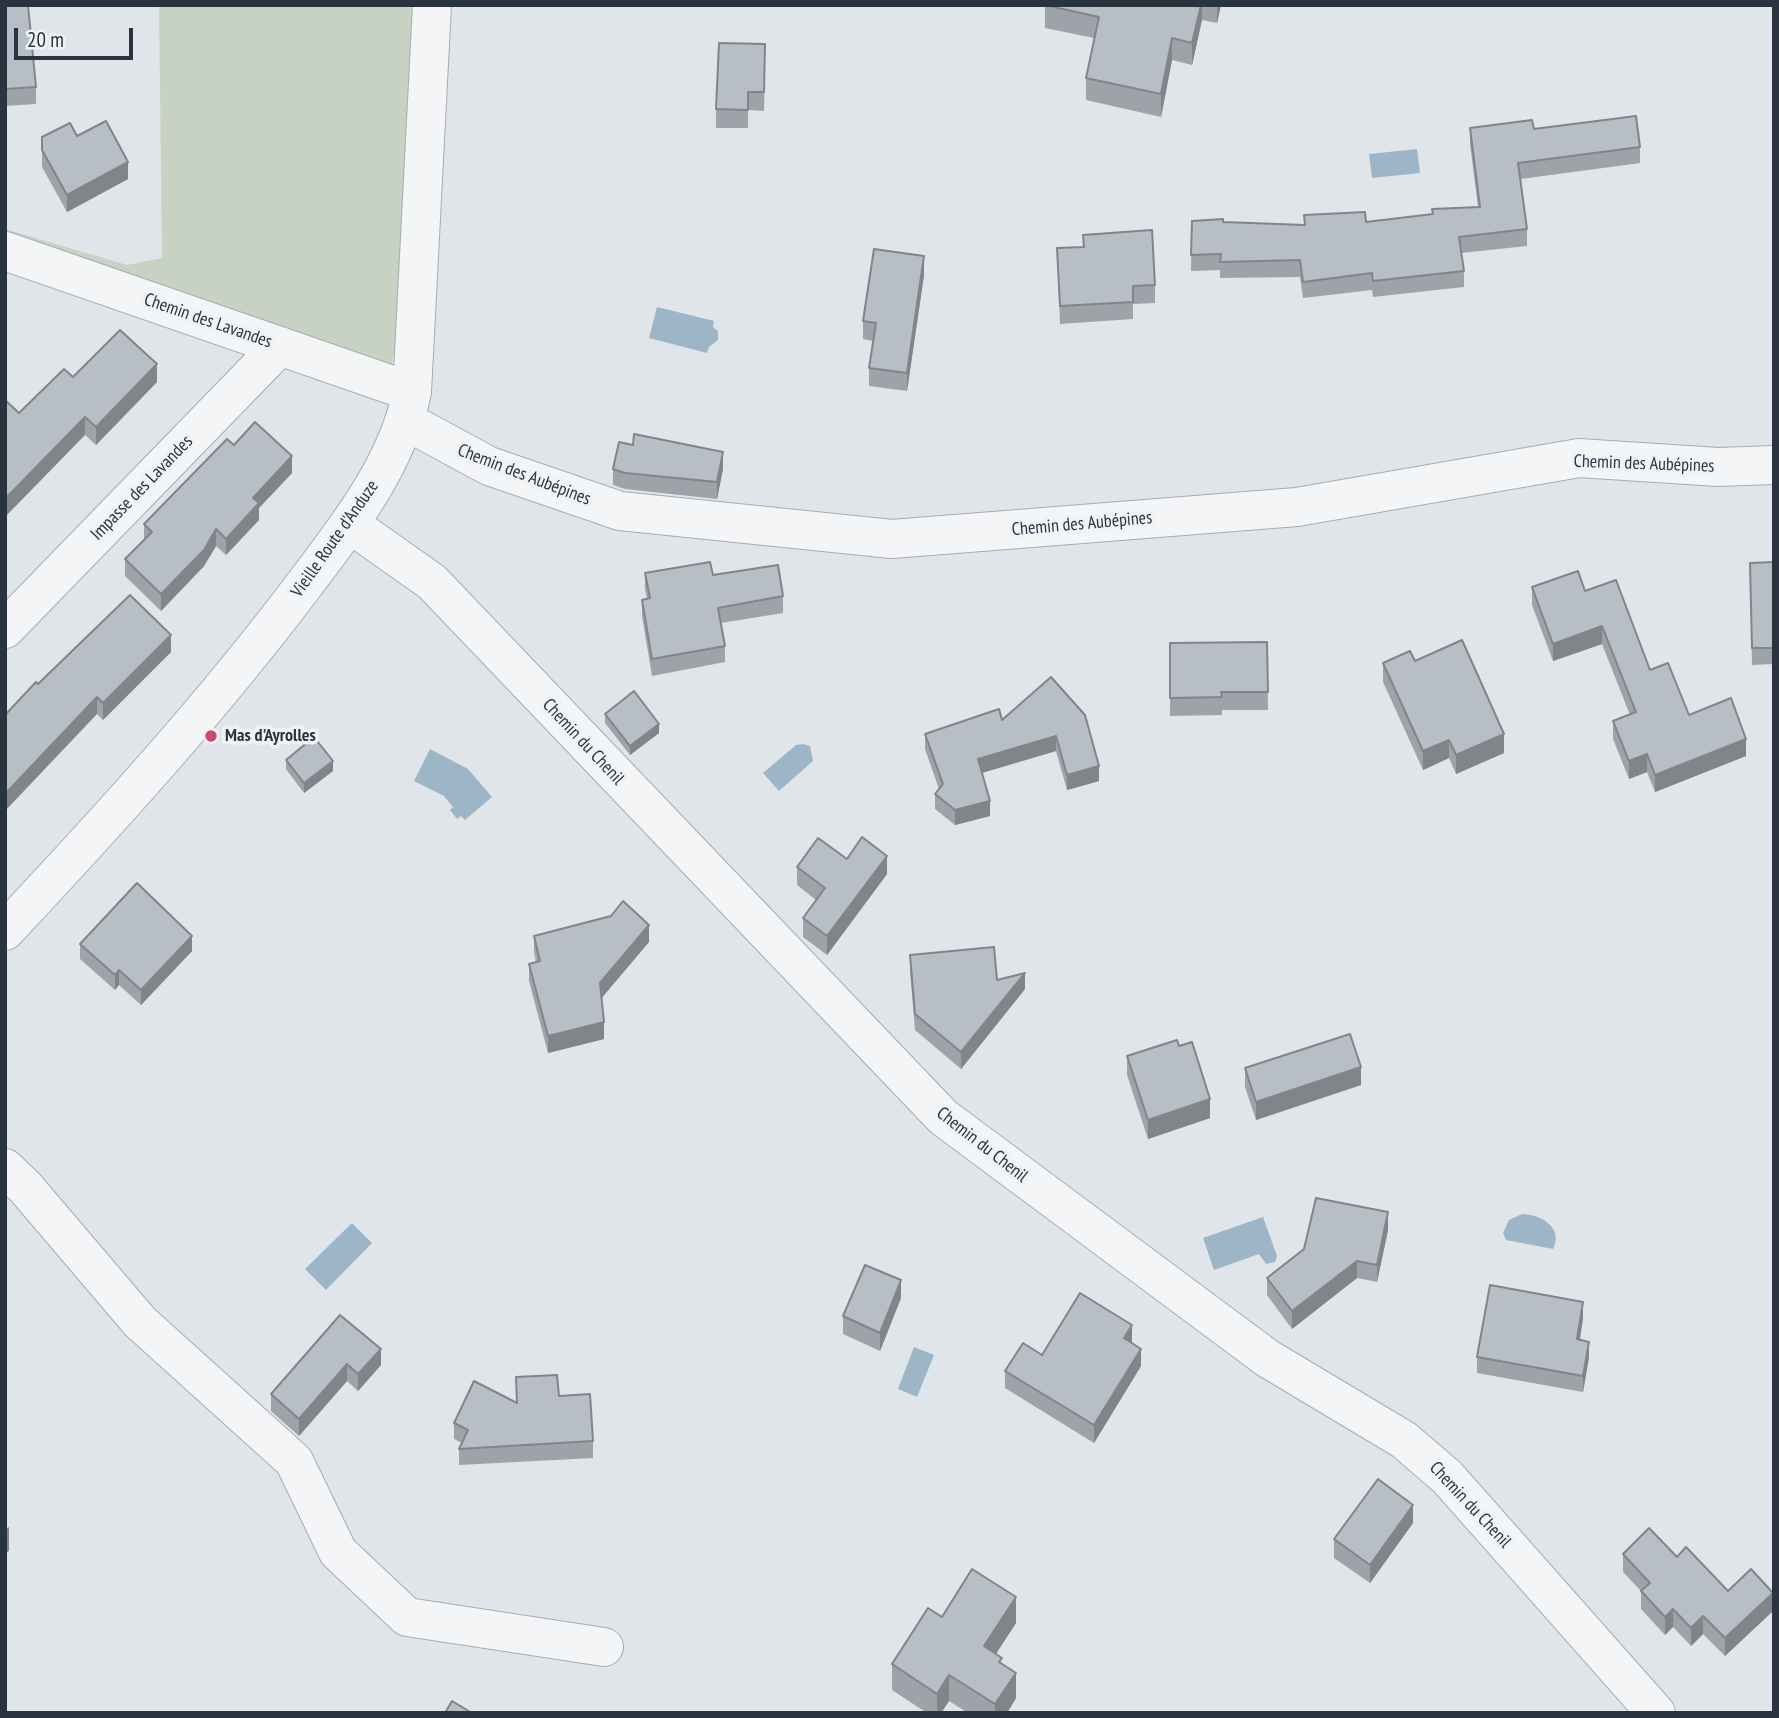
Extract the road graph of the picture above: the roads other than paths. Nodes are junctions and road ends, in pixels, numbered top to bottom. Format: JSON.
{"nodes":[{"id":1,"x":432,"y":5,"type":"edge"},
{"id":2,"x":5,"y":251,"type":"edge"},
{"id":3,"x":280,"y":346,"type":"junction"},
{"id":4,"x":409,"y":407,"type":"junction"},
{"id":5,"x":1774,"y":465,"type":"edge"},
{"id":6,"x":350,"y":524,"type":"junction"},
{"id":7,"x":5,"y":629,"type":"edge"},
{"id":8,"x":5,"y":932,"type":"edge"},
{"id":9,"x":5,"y":1168,"type":"edge"},
{"id":10,"x":604,"y":1647,"type":"dead end"},
{"id":11,"x":1656,"y":1713,"type":"edge"}],
"edges":[{"from":1,"to":4,"type":"street","name":"Vieille Route d'Anduze"},
{"from":2,"to":3,"type":"street","name":"Chemin des Lavandes"},
{"from":3,"to":4,"type":"street","name":"Chemin des Lavandes"},
{"from":3,"to":7,"type":"street","name":"Impasse des Lavandes"},
{"from":4,"to":5,"type":"street","name":"Chemin des Aubépines"},
{"from":4,"to":6,"type":"street","name":"Vieille Route d'Anduze"},
{"from":6,"to":8,"type":"street","name":"Vieille Route d'Anduze"},
{"from":6,"to":11,"type":"street","name":"Chemin du Chenil"},
{"from":9,"to":10,"type":"street"}]}
